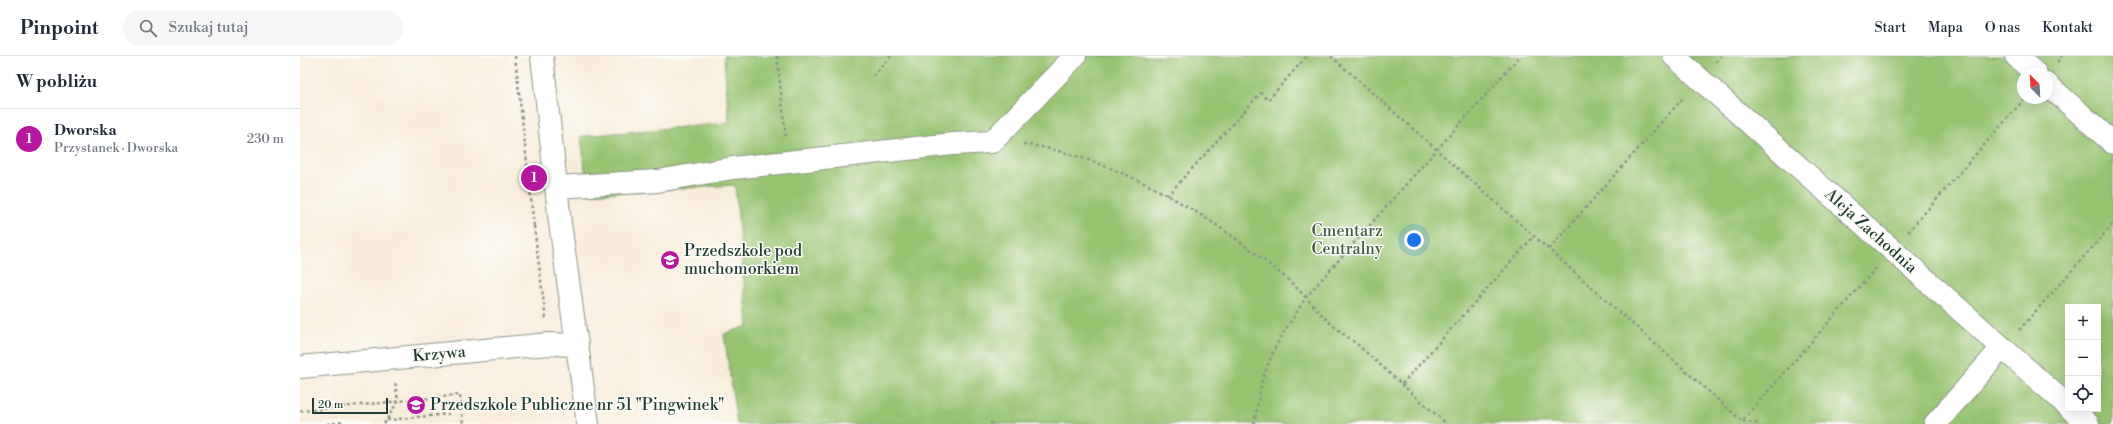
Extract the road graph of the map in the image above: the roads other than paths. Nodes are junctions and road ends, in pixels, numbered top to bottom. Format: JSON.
{"nodes":[{"id":1,"x":542,"y":56,"type":"edge"},
{"id":2,"x":1075,"y":56,"type":"edge"},
{"id":3,"x":1674,"y":56,"type":"edge"},
{"id":4,"x":2016,"y":56,"type":"edge"},
{"id":5,"x":2029,"y":68,"type":"edge"},
{"id":6,"x":2053,"y":89,"type":"edge"},
{"id":7,"x":2113,"y":143,"type":"edge"},
{"id":8,"x":556,"y":188,"type":"junction"},
{"id":9,"x":577,"y":345,"type":"junction"},
{"id":10,"x":2002,"y":348,"type":"junction"},
{"id":11,"x":300,"y":366,"type":"edge"},
{"id":12,"x":2065,"y":403,"type":"edge"},
{"id":13,"x":2074,"y":412,"type":"edge"},
{"id":14,"x":588,"y":424,"type":"edge"},
{"id":15,"x":1935,"y":424,"type":"edge"},
{"id":16,"x":2088,"y":424,"type":"edge"}],
"edges":[{"from":1,"to":8,"type":"street"},
{"from":2,"to":8,"type":"street"},
{"from":3,"to":10,"type":"street","name":"Aleja Zachodnia"},
{"from":4,"to":5,"type":"street"},
{"from":6,"to":7,"type":"street"},
{"from":8,"to":9,"type":"street"},
{"from":9,"to":11,"type":"street","name":"Krzywa"},
{"from":9,"to":14,"type":"street"},
{"from":10,"to":12,"type":"street","name":"Aleja Zachodnia"},
{"from":10,"to":15,"type":"street"},
{"from":13,"to":16,"type":"street"}]}
